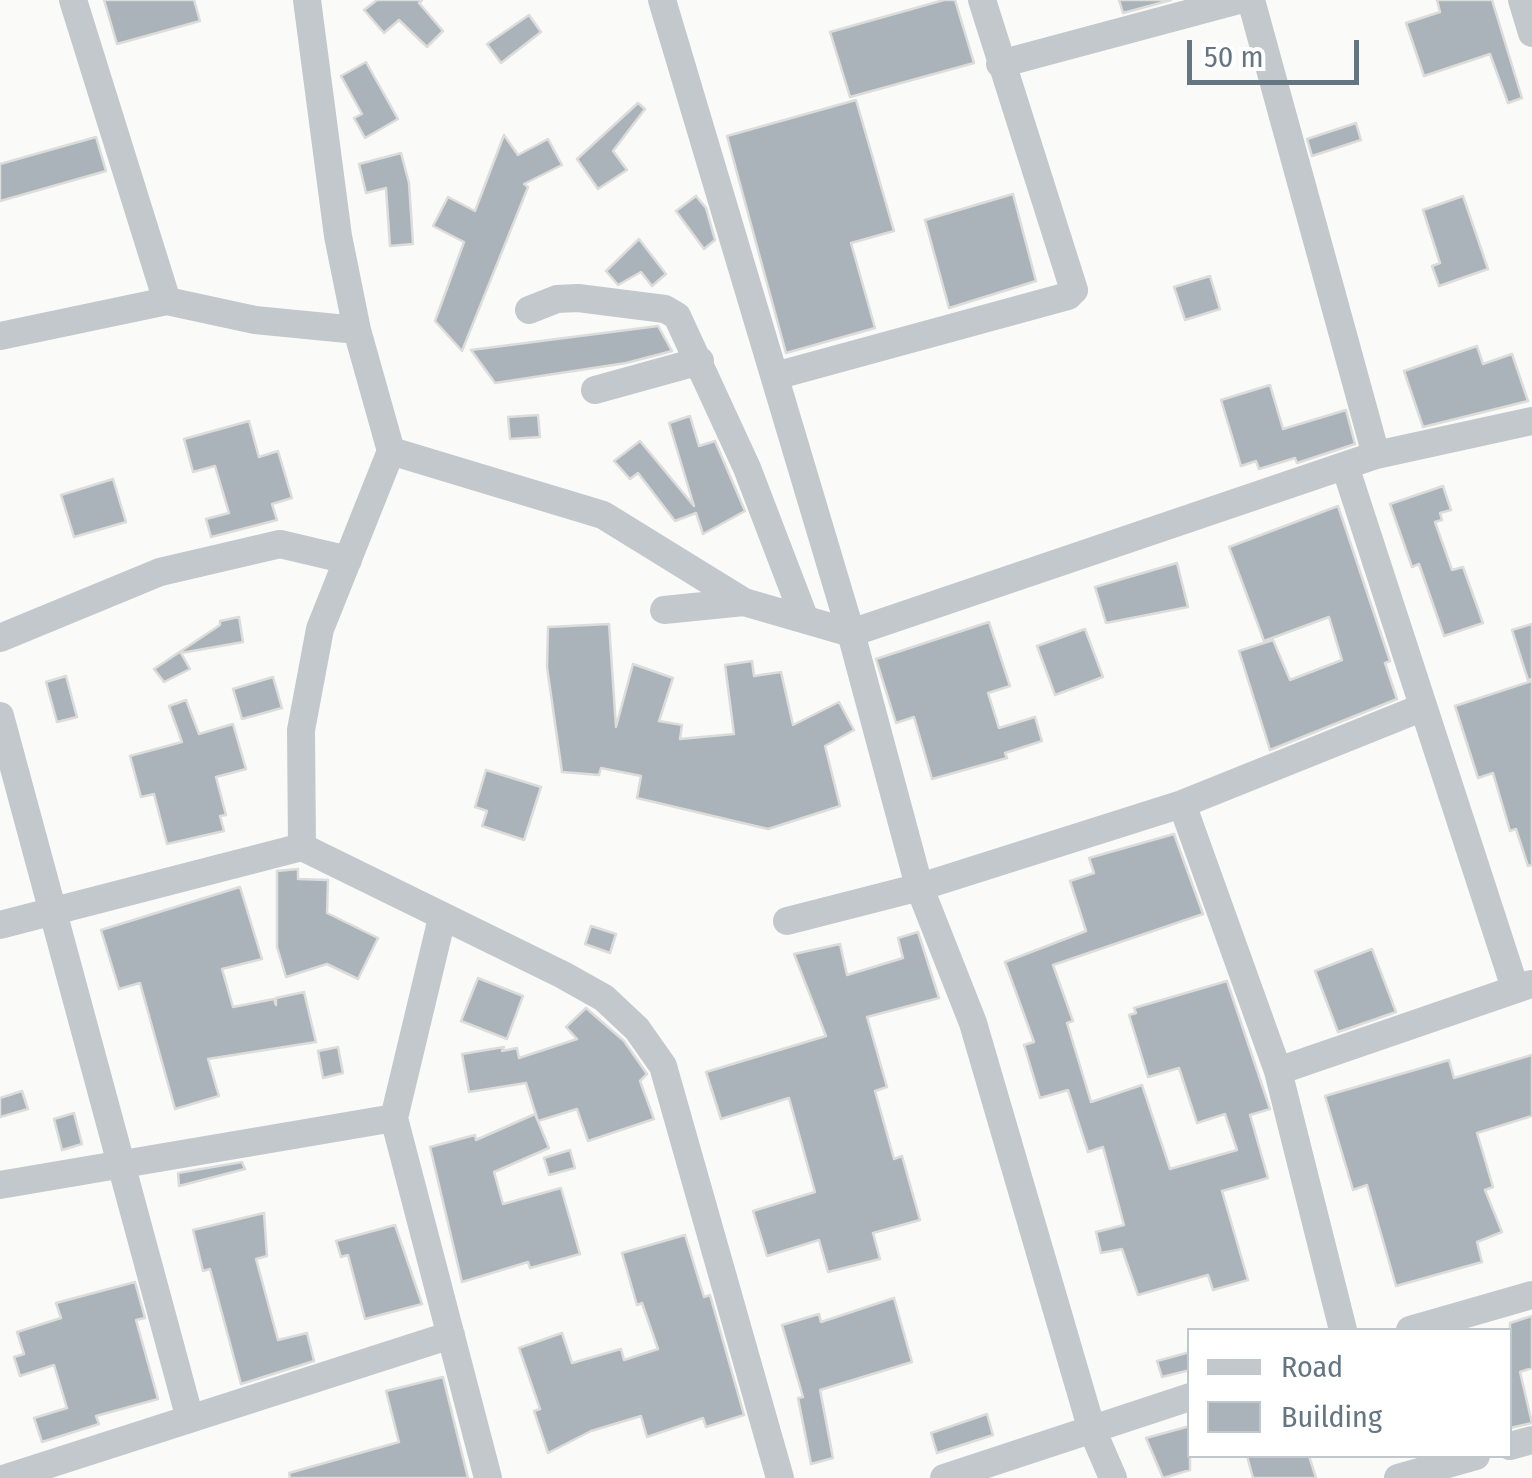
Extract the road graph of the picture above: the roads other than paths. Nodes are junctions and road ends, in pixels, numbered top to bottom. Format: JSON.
{"nodes":[{"id":1,"x":72,"y":0,"type":"edge"},
{"id":2,"x":307,"y":0,"type":"edge"},
{"id":3,"x":662,"y":0,"type":"edge"},
{"id":4,"x":982,"y":0,"type":"edge"},
{"id":5,"x":1239,"y":0,"type":"edge"},
{"id":6,"x":1250,"y":0,"type":"edge"},
{"id":7,"x":1522,"y":0,"type":"edge"},
{"id":8,"x":1532,"y":33,"type":"edge"},
{"id":9,"x":1000,"y":64,"type":"junction"},
{"id":10,"x":167,"y":301,"type":"junction"},
{"id":11,"x":529,"y":310,"type":"dead end"},
{"id":12,"x":357,"y":330,"type":"junction"},
{"id":13,"x":0,"y":336,"type":"edge"},
{"id":14,"x":700,"y":361,"type":"junction"},
{"id":15,"x":775,"y":376,"type":"junction"},
{"id":16,"x":595,"y":390,"type":"dead end"},
{"id":17,"x":1532,"y":422,"type":"edge"},
{"id":18,"x":391,"y":450,"type":"junction"},
{"id":19,"x":1376,"y":454,"type":"junction"},
{"id":20,"x":1345,"y":466,"type":"junction"},
{"id":21,"x":348,"y":560,"type":"junction"},
{"id":22,"x":744,"y":602,"type":"junction"},
{"id":23,"x":664,"y":610,"type":"dead end"},
{"id":24,"x":804,"y":618,"type":"junction"},
{"id":25,"x":851,"y":633,"type":"junction"},
{"id":26,"x":0,"y":638,"type":"edge"},
{"id":27,"x":1420,"y":708,"type":"junction"},
{"id":28,"x":0,"y":716,"type":"edge"},
{"id":29,"x":1182,"y":804,"type":"junction"},
{"id":30,"x":302,"y":846,"type":"junction"},
{"id":31,"x":920,"y":887,"type":"junction"},
{"id":32,"x":54,"y":911,"type":"junction"},
{"id":33,"x":442,"y":918,"type":"junction"},
{"id":34,"x":787,"y":921,"type":"dead end"},
{"id":35,"x":0,"y":925,"type":"edge"},
{"id":36,"x":1524,"y":986,"type":"edge"},
{"id":37,"x":1278,"y":1071,"type":"junction"},
{"id":38,"x":394,"y":1118,"type":"junction"},
{"id":39,"x":124,"y":1164,"type":"junction"},
{"id":40,"x":0,"y":1185,"type":"edge"},
{"id":41,"x":1532,"y":1296,"type":"edge"},
{"id":42,"x":1342,"y":1328,"type":"edge"},
{"id":43,"x":1417,"y":1328,"type":"edge"},
{"id":44,"x":451,"y":1335,"type":"junction"},
{"id":45,"x":1187,"y":1398,"type":"edge"},
{"id":46,"x":190,"y":1419,"type":"junction"},
{"id":47,"x":1091,"y":1428,"type":"junction"},
{"id":48,"x":1469,"y":1458,"type":"edge"},
{"id":49,"x":6,"y":1478,"type":"edge"},
{"id":50,"x":488,"y":1478,"type":"edge"},
{"id":51,"x":780,"y":1478,"type":"edge"},
{"id":52,"x":944,"y":1478,"type":"edge"},
{"id":53,"x":1113,"y":1478,"type":"edge"},
{"id":54,"x":1398,"y":1478,"type":"edge"}],
"edges":[{"from":1,"to":10,"type":"street"},
{"from":2,"to":12,"type":"street"},
{"from":3,"to":15,"type":"street"},
{"from":4,"to":9,"type":"street"},
{"from":5,"to":9,"type":"street"},
{"from":6,"to":19,"type":"street"},
{"from":7,"to":8,"type":"street"},
{"from":9,"to":15,"type":"street"},
{"from":10,"to":12,"type":"street"},
{"from":10,"to":13,"type":"street"},
{"from":11,"to":14,"type":"street"},
{"from":12,"to":18,"type":"street"},
{"from":14,"to":16,"type":"street"},
{"from":14,"to":24,"type":"street"},
{"from":15,"to":25,"type":"street"},
{"from":17,"to":19,"type":"street"},
{"from":18,"to":21,"type":"street"},
{"from":18,"to":22,"type":"street"},
{"from":19,"to":20,"type":"street"},
{"from":20,"to":25,"type":"street"},
{"from":20,"to":27,"type":"street"},
{"from":21,"to":26,"type":"street"},
{"from":21,"to":30,"type":"street"},
{"from":22,"to":23,"type":"street"},
{"from":22,"to":24,"type":"street"},
{"from":24,"to":25,"type":"street"},
{"from":25,"to":31,"type":"street"},
{"from":27,"to":29,"type":"street"},
{"from":27,"to":36,"type":"street"},
{"from":28,"to":32,"type":"street"},
{"from":29,"to":31,"type":"street"},
{"from":29,"to":37,"type":"street"},
{"from":30,"to":32,"type":"street"},
{"from":30,"to":33,"type":"street"},
{"from":31,"to":34,"type":"street"},
{"from":31,"to":47,"type":"street"},
{"from":32,"to":35,"type":"street"},
{"from":32,"to":39,"type":"street"},
{"from":33,"to":38,"type":"street"},
{"from":33,"to":51,"type":"street"},
{"from":36,"to":37,"type":"street"},
{"from":37,"to":42,"type":"street"},
{"from":38,"to":39,"type":"street"},
{"from":38,"to":44,"type":"street"},
{"from":39,"to":40,"type":"street"},
{"from":39,"to":46,"type":"street"},
{"from":41,"to":43,"type":"street"},
{"from":44,"to":46,"type":"street"},
{"from":44,"to":50,"type":"street"},
{"from":45,"to":47,"type":"street"},
{"from":46,"to":49,"type":"street"},
{"from":47,"to":52,"type":"street"},
{"from":47,"to":53,"type":"street"},
{"from":48,"to":54,"type":"street"}]}
